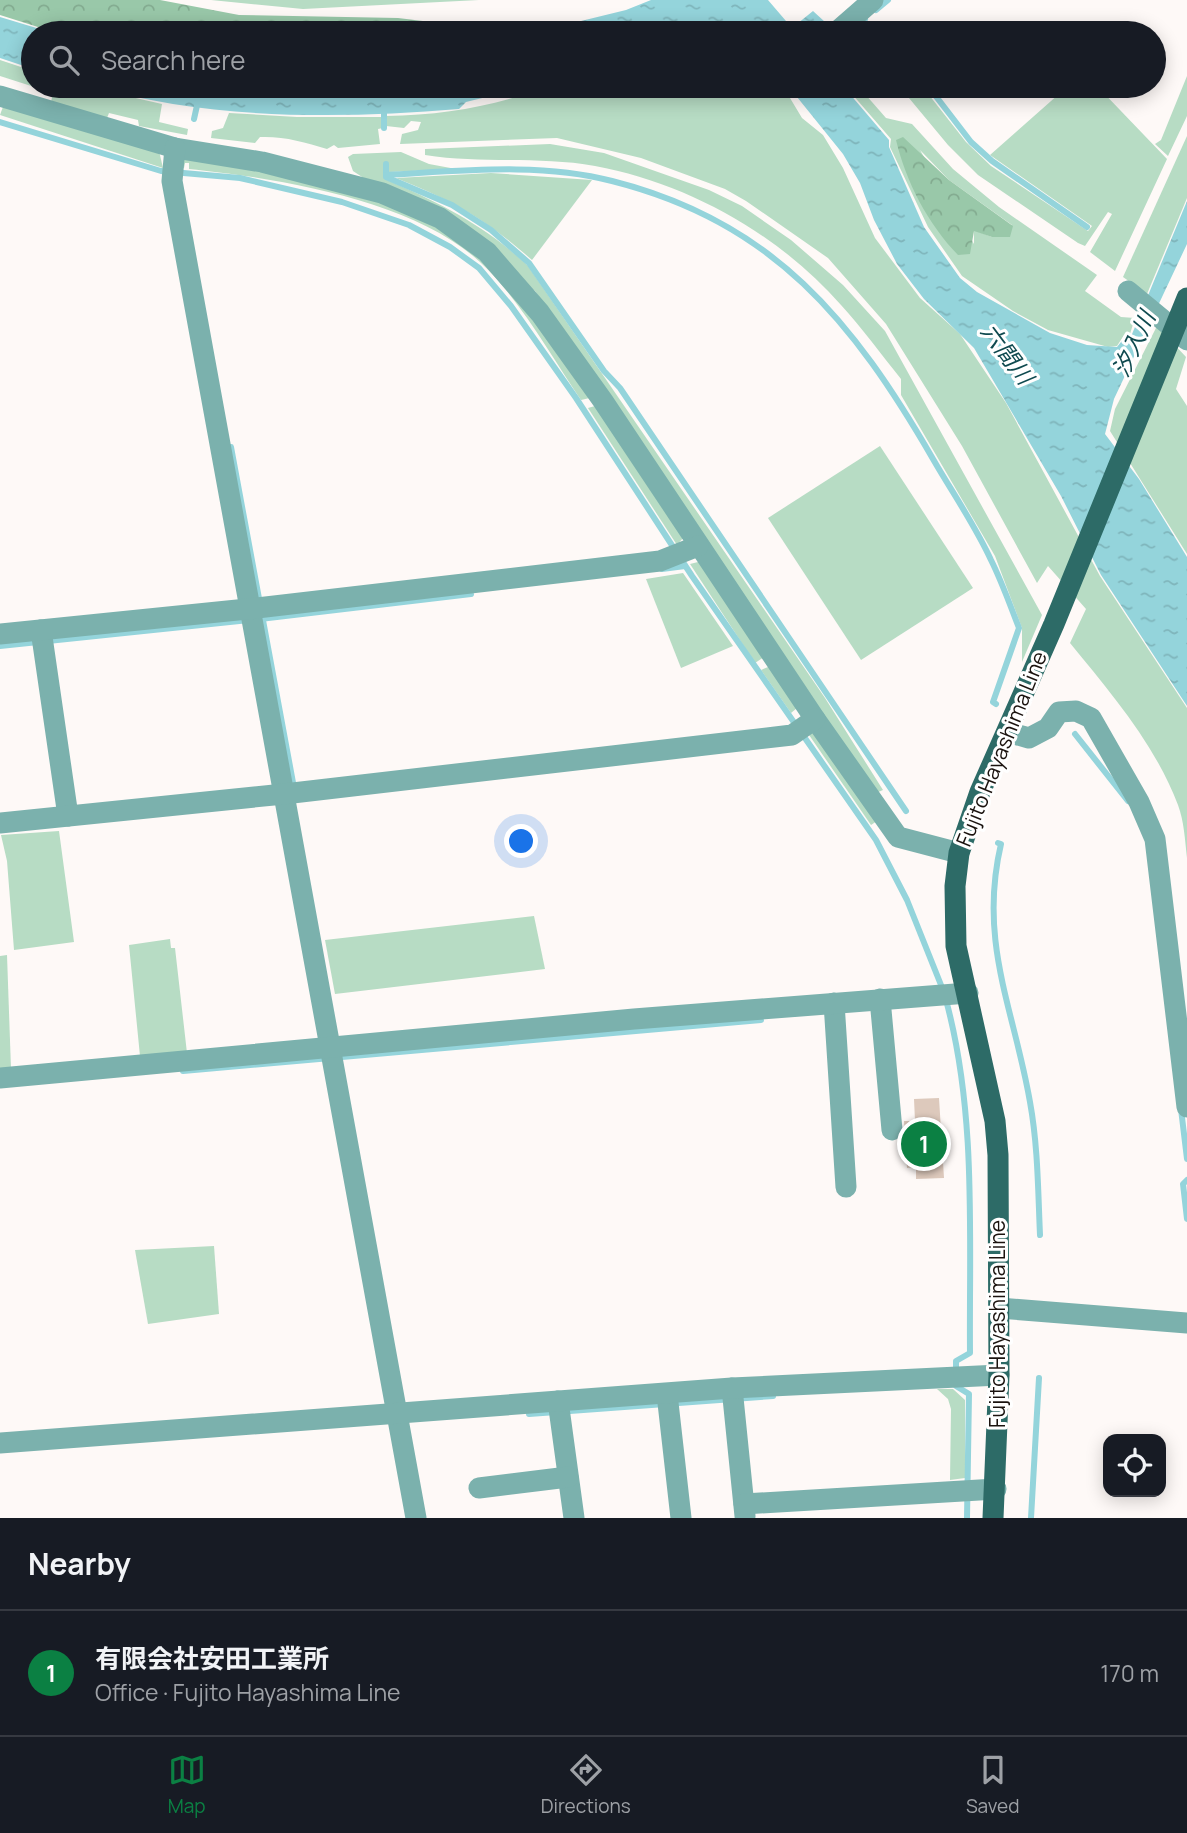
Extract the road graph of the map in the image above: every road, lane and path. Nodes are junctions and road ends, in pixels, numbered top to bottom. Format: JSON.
{"nodes":[{"id":1,"x":873,"y":0,"type":"edge"},
{"id":2,"x":849,"y":21,"type":"edge"},
{"id":3,"x":0,"y":96,"type":"edge"},
{"id":4,"x":173,"y":165,"type":"junction"},
{"id":5,"x":1128,"y":291,"type":"dead end"},
{"id":6,"x":1187,"y":298,"type":"edge"},
{"id":7,"x":1174,"y":331,"type":"edge"},
{"id":8,"x":684,"y":552,"type":"junction"},
{"id":9,"x":256,"y":613,"type":"junction"},
{"id":10,"x":0,"y":634,"type":"edge"},
{"id":11,"x":42,"y":637,"type":"junction"},
{"id":12,"x":804,"y":727,"type":"junction"},
{"id":13,"x":1007,"y":732,"type":"junction"},
{"id":14,"x":288,"y":796,"type":"junction"},
{"id":15,"x":68,"y":816,"type":"junction"},
{"id":16,"x":0,"y":823,"type":"edge"},
{"id":17,"x":960,"y":853,"type":"junction"},
{"id":18,"x":952,"y":993,"type":"junction"},
{"id":19,"x":881,"y":1006,"type":"junction"},
{"id":20,"x":835,"y":1009,"type":"junction"},
{"id":21,"x":334,"y":1054,"type":"junction"},
{"id":22,"x":0,"y":1079,"type":"edge"},
{"id":23,"x":1187,"y":1107,"type":"edge"},
{"id":24,"x":892,"y":1130,"type":"dead end"},
{"id":25,"x":846,"y":1187,"type":"dead end"},
{"id":26,"x":999,"y":1308,"type":"junction"},
{"id":27,"x":1187,"y":1323,"type":"edge"},
{"id":28,"x":999,"y":1375,"type":"junction"},
{"id":29,"x":732,"y":1395,"type":"junction"},
{"id":30,"x":668,"y":1400,"type":"junction"},
{"id":31,"x":559,"y":1408,"type":"junction"},
{"id":32,"x":401,"y":1416,"type":"junction"},
{"id":33,"x":0,"y":1443,"type":"edge"},
{"id":34,"x":568,"y":1477,"type":"junction"},
{"id":35,"x":479,"y":1488,"type":"dead end"},
{"id":36,"x":996,"y":1489,"type":"junction"},
{"id":37,"x":745,"y":1511,"type":"edge"},
{"id":38,"x":416,"y":1518,"type":"edge"},
{"id":39,"x":573,"y":1518,"type":"edge"},
{"id":40,"x":681,"y":1518,"type":"edge"},
{"id":41,"x":993,"y":1518,"type":"edge"}],
"edges":[{"from":1,"to":2,"type":"street"},
{"from":3,"to":4,"type":"street"},
{"from":4,"to":8,"type":"street"},
{"from":4,"to":9,"type":"street"},
{"from":5,"to":7,"type":"street"},
{"from":6,"to":7,"type":"main road","name":"Fujito Hayashima Line"},
{"from":7,"to":13,"type":"main road","name":"Fujito Hayashima Line"},
{"from":8,"to":9,"type":"street"},
{"from":8,"to":12,"type":"street"},
{"from":9,"to":11,"type":"street"},
{"from":9,"to":14,"type":"street"},
{"from":10,"to":11,"type":"street"},
{"from":11,"to":15,"type":"street"},
{"from":12,"to":14,"type":"street"},
{"from":12,"to":17,"type":"street"},
{"from":13,"to":17,"type":"main road","name":"Fujito Hayashima Line"},
{"from":13,"to":23,"type":"street"},
{"from":14,"to":15,"type":"street"},
{"from":14,"to":21,"type":"street"},
{"from":15,"to":16,"type":"street"},
{"from":17,"to":18,"type":"main road","name":"Fujito Hayashima Line"},
{"from":18,"to":19,"type":"street"},
{"from":18,"to":26,"type":"main road","name":"Fujito Hayashima Line"},
{"from":19,"to":20,"type":"street"},
{"from":19,"to":24,"type":"street"},
{"from":20,"to":21,"type":"street"},
{"from":20,"to":25,"type":"street"},
{"from":21,"to":22,"type":"street"},
{"from":21,"to":32,"type":"street"},
{"from":26,"to":27,"type":"street"},
{"from":26,"to":28,"type":"main road","name":"Fujito Hayashima Line"},
{"from":28,"to":29,"type":"street"},
{"from":28,"to":36,"type":"main road","name":"Fujito Hayashima Line"},
{"from":29,"to":30,"type":"street"},
{"from":29,"to":37,"type":"street"},
{"from":30,"to":31,"type":"street"},
{"from":30,"to":40,"type":"street"},
{"from":31,"to":32,"type":"street"},
{"from":31,"to":34,"type":"street"},
{"from":32,"to":33,"type":"street"},
{"from":32,"to":38,"type":"street"},
{"from":34,"to":35,"type":"street"},
{"from":34,"to":39,"type":"street"},
{"from":36,"to":37,"type":"street"},
{"from":36,"to":41,"type":"main road","name":"Fujito Hayashima Line"}]}
